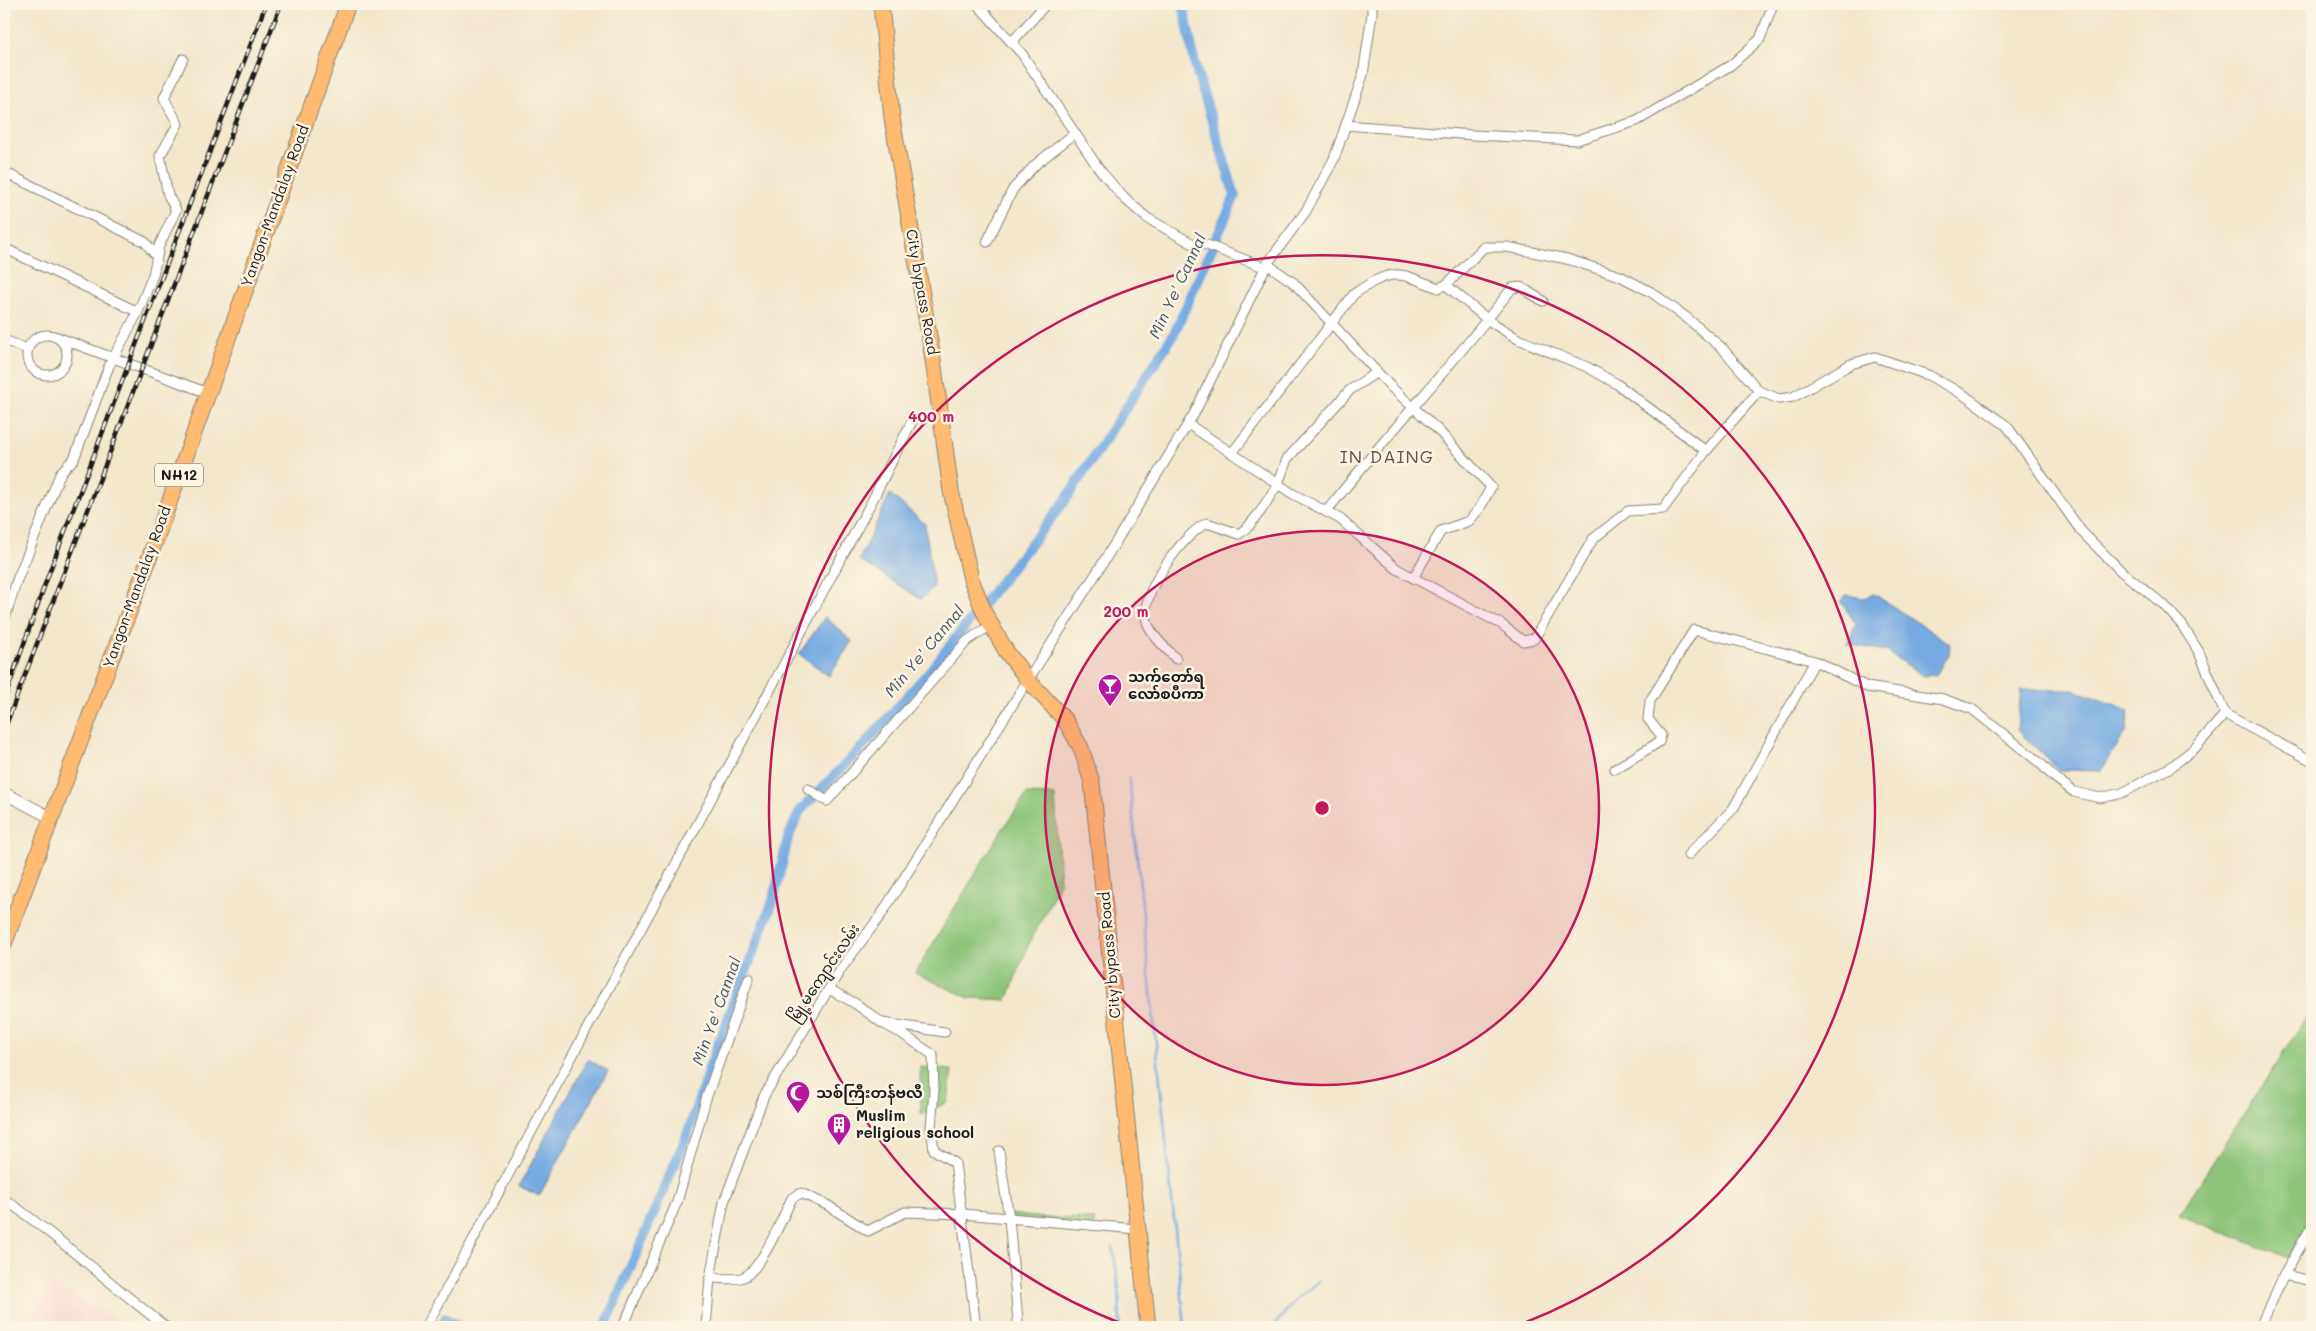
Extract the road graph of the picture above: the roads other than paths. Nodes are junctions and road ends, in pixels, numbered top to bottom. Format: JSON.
{"nodes":[{"id":1,"x":348,"y":4,"type":"edge"},
{"id":2,"x":881,"y":4,"type":"edge"},
{"id":3,"x":977,"y":4,"type":"edge"},
{"id":4,"x":1046,"y":4,"type":"edge"},
{"id":5,"x":1372,"y":4,"type":"edge"},
{"id":6,"x":1773,"y":4,"type":"edge"},
{"id":7,"x":1012,"y":42,"type":"junction"},
{"id":8,"x":184,"y":59,"type":"dead end"},
{"id":9,"x":1346,"y":125,"type":"junction"},
{"id":10,"x":1074,"y":134,"type":"junction"},
{"id":11,"x":4,"y":172,"type":"edge"},
{"id":12,"x":987,"y":242,"type":"dead end"},
{"id":13,"x":4,"y":248,"type":"edge"},
{"id":14,"x":157,"y":257,"type":"junction"},
{"id":15,"x":1267,"y":266,"type":"junction"},
{"id":16,"x":1446,"y":286,"type":"junction"},
{"id":17,"x":1543,"y":301,"type":"dead end"},
{"id":18,"x":138,"y":312,"type":"junction"},
{"id":19,"x":1488,"y":320,"type":"junction"},
{"id":20,"x":1332,"y":322,"type":"junction"},
{"id":21,"x":54,"y":336,"type":"junction"},
{"id":22,"x":4,"y":340,"type":"edge"},
{"id":23,"x":27,"y":349,"type":"junction"},
{"id":24,"x":114,"y":359,"type":"junction"},
{"id":25,"x":1378,"y":372,"type":"junction"},
{"id":26,"x":1759,"y":391,"type":"junction"},
{"id":27,"x":208,"y":393,"type":"junction"},
{"id":28,"x":1413,"y":407,"type":"junction"},
{"id":29,"x":913,"y":419,"type":"dead end"},
{"id":30,"x":1188,"y":424,"type":"junction"},
{"id":31,"x":1706,"y":451,"type":"junction"},
{"id":32,"x":1232,"y":453,"type":"junction"},
{"id":33,"x":1278,"y":484,"type":"junction"},
{"id":34,"x":1326,"y":512,"type":"junction"},
{"id":35,"x":1413,"y":578,"type":"junction"},
{"id":36,"x":988,"y":620,"type":"junction"},
{"id":37,"x":4,"y":621,"type":"edge"},
{"id":38,"x":1176,"y":659,"type":"dead end"},
{"id":39,"x":1815,"y":661,"type":"junction"},
{"id":40,"x":1028,"y":680,"type":"junction"},
{"id":41,"x":2225,"y":714,"type":"junction"},
{"id":42,"x":2312,"y":761,"type":"edge"},
{"id":43,"x":1615,"y":770,"type":"dead end"},
{"id":44,"x":808,"y":789,"type":"dead end"},
{"id":45,"x":4,"y":793,"type":"edge"},
{"id":46,"x":50,"y":817,"type":"junction"},
{"id":47,"x":1688,"y":855,"type":"dead end"},
{"id":48,"x":4,"y":944,"type":"edge"},
{"id":49,"x":749,"y":978,"type":"dead end"},
{"id":50,"x":829,"y":989,"type":"junction"},
{"id":51,"x":882,"y":1024,"type":"junction"},
{"id":52,"x":945,"y":1032,"type":"dead end"},
{"id":53,"x":999,"y":1151,"type":"dead end"},
{"id":54,"x":4,"y":1199,"type":"edge"},
{"id":55,"x":962,"y":1214,"type":"junction"},
{"id":56,"x":1009,"y":1218,"type":"junction"},
{"id":57,"x":2312,"y":1226,"type":"edge"},
{"id":58,"x":1136,"y":1229,"type":"junction"},
{"id":59,"x":2284,"y":1276,"type":"junction"},
{"id":60,"x":710,"y":1278,"type":"junction"},
{"id":61,"x":2312,"y":1281,"type":"edge"},
{"id":62,"x":1018,"y":1321,"type":"dead end"},
{"id":63,"x":166,"y":1327,"type":"edge"},
{"id":64,"x":426,"y":1327,"type":"edge"},
{"id":65,"x":623,"y":1327,"type":"edge"},
{"id":66,"x":706,"y":1327,"type":"edge"},
{"id":67,"x":976,"y":1327,"type":"edge"},
{"id":68,"x":1148,"y":1327,"type":"edge"},
{"id":69,"x":2260,"y":1327,"type":"edge"}],
"edges":[{"from":1,"to":27,"type":"main road","name":"Yangon-Mandalay Road","number":"NH12"},
{"from":2,"to":36,"type":"main road","name":"City bypass Road"},
{"from":3,"to":7,"type":"street"},
{"from":4,"to":7,"type":"street"},
{"from":5,"to":9,"type":"street","name":"မြို့မကျောင်းလမ်း"},
{"from":6,"to":9,"type":"street"},
{"from":7,"to":10,"type":"street"},
{"from":8,"to":14,"type":"street"},
{"from":9,"to":15,"type":"street","name":"မြို့မကျောင်းလမ်း"},
{"from":10,"to":12,"type":"street"},
{"from":10,"to":15,"type":"street"},
{"from":11,"to":14,"type":"street"},
{"from":13,"to":18,"type":"street"},
{"from":14,"to":18,"type":"street"},
{"from":15,"to":20,"type":"street"},
{"from":15,"to":30,"type":"street","name":"မြို့မကျောင်းလမ်း"},
{"from":16,"to":19,"type":"street"},
{"from":16,"to":20,"type":"street"},
{"from":16,"to":26,"type":"street"},
{"from":17,"to":19,"type":"street"},
{"from":18,"to":24,"type":"street"},
{"from":19,"to":28,"type":"street"},
{"from":19,"to":31,"type":"street"},
{"from":20,"to":25,"type":"street"},
{"from":20,"to":32,"type":"street"},
{"from":21,"to":23,"type":"street"},
{"from":21,"to":23,"type":"street"},
{"from":21,"to":24,"type":"street"},
{"from":22,"to":23,"type":"street"},
{"from":24,"to":27,"type":"street"},
{"from":24,"to":37,"type":"street"},
{"from":25,"to":28,"type":"street"},
{"from":25,"to":33,"type":"street"},
{"from":26,"to":31,"type":"street"},
{"from":26,"to":41,"type":"street"},
{"from":27,"to":46,"type":"main road","name":"Yangon-Mandalay Road","number":"NH12"},
{"from":28,"to":34,"type":"street"},
{"from":28,"to":35,"type":"street"},
{"from":29,"to":64,"type":"street"},
{"from":30,"to":32,"type":"street"},
{"from":30,"to":40,"type":"street","name":"မြို့မကျောင်းလမ်း"},
{"from":31,"to":35,"type":"street"},
{"from":32,"to":33,"type":"street"},
{"from":33,"to":34,"type":"street"},
{"from":33,"to":38,"type":"street"},
{"from":34,"to":35,"type":"street"},
{"from":36,"to":40,"type":"main road","name":"City bypass Road"},
{"from":36,"to":44,"type":"street"},
{"from":39,"to":41,"type":"street"},
{"from":39,"to":43,"type":"street"},
{"from":39,"to":47,"type":"street"},
{"from":40,"to":50,"type":"street","name":"မြို့မကျောင်းလမ်း"},
{"from":40,"to":58,"type":"main road","name":"City bypass Road"},
{"from":41,"to":42,"type":"street"},
{"from":45,"to":46,"type":"street"},
{"from":46,"to":48,"type":"main road","name":"Yangon-Mandalay Road","number":"NH12"},
{"from":49,"to":65,"type":"street"},
{"from":50,"to":51,"type":"street"},
{"from":50,"to":60,"type":"street","name":"မြို့မကျောင်းလမ်း"},
{"from":51,"to":52,"type":"street"},
{"from":51,"to":55,"type":"street"},
{"from":53,"to":56,"type":"street"},
{"from":54,"to":63,"type":"street"},
{"from":55,"to":56,"type":"street"},
{"from":55,"to":60,"type":"street"},
{"from":55,"to":67,"type":"street"},
{"from":56,"to":58,"type":"street"},
{"from":56,"to":62,"type":"street"},
{"from":57,"to":59,"type":"street"},
{"from":58,"to":68,"type":"main road","name":"City bypass Road"},
{"from":59,"to":61,"type":"street"},
{"from":59,"to":69,"type":"street"},
{"from":60,"to":66,"type":"street","name":"မြို့မကျောင်းလမ်း"}]}
